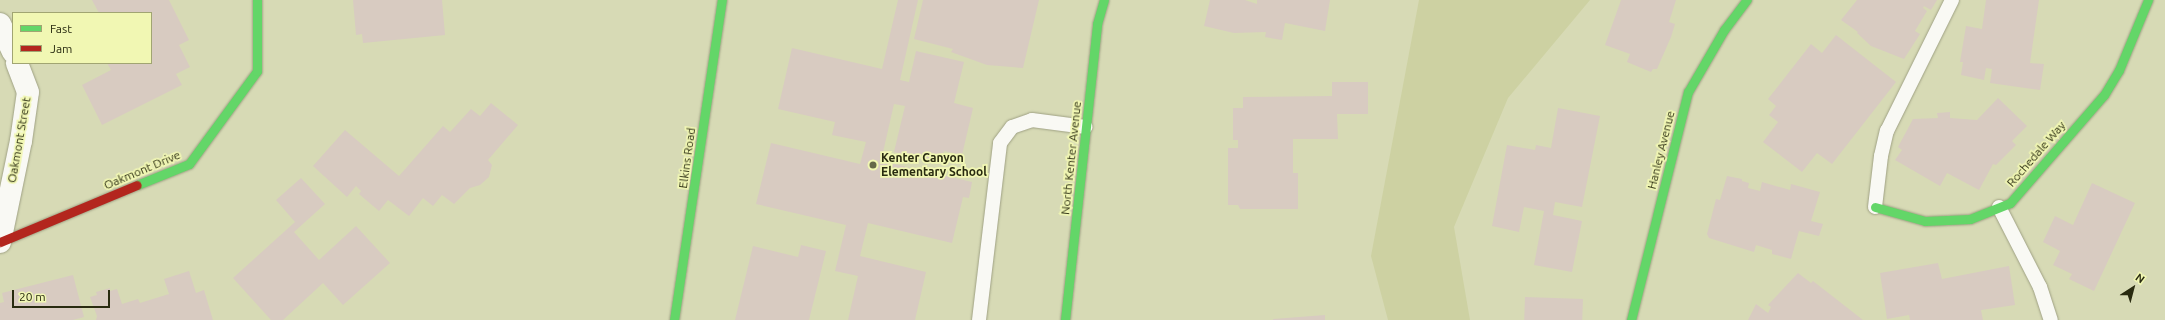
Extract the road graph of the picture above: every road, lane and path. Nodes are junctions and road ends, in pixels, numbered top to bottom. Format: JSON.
{"nodes":[{"id":1,"x":257,"y":0,"type":"edge"},
{"id":2,"x":722,"y":0,"type":"edge"},
{"id":3,"x":1104,"y":0,"type":"edge"},
{"id":4,"x":1747,"y":0,"type":"edge"},
{"id":5,"x":1952,"y":0,"type":"edge"},
{"id":6,"x":2148,"y":0,"type":"edge"},
{"id":7,"x":0,"y":24,"type":"edge"},
{"id":8,"x":12,"y":50,"type":"edge"},
{"id":9,"x":17,"y":64,"type":"edge"},
{"id":10,"x":1086,"y":127,"type":"junction"},
{"id":11,"x":1875,"y":207,"type":"joint"},
{"id":12,"x":1999,"y":207,"type":"junction"},
{"id":13,"x":0,"y":242,"type":"edge"},
{"id":14,"x":674,"y":320,"type":"edge"},
{"id":15,"x":979,"y":320,"type":"edge"},
{"id":16,"x":1065,"y":320,"type":"edge"},
{"id":17,"x":1631,"y":320,"type":"edge"},
{"id":18,"x":2051,"y":320,"type":"edge"}],
"edges":[{"from":1,"to":13,"type":"street","name":"Oakmont Drive"},
{"from":2,"to":14,"type":"street","name":"Elkins Road"},
{"from":3,"to":10,"type":"street","name":"North Kenter Avenue"},
{"from":4,"to":17,"type":"street","name":"Hanley Avenue"},
{"from":5,"to":11,"type":"lane"},
{"from":6,"to":12,"type":"street","name":"Rochedale Way"},
{"from":7,"to":8,"type":"street"},
{"from":9,"to":13,"type":"street","name":"Oakmont Street"},
{"from":10,"to":15,"type":"lane"},
{"from":10,"to":16,"type":"street","name":"North Kenter Avenue"},
{"from":11,"to":12,"type":"street","name":"Rochedale Way"},
{"from":12,"to":18,"type":"lane"}]}
